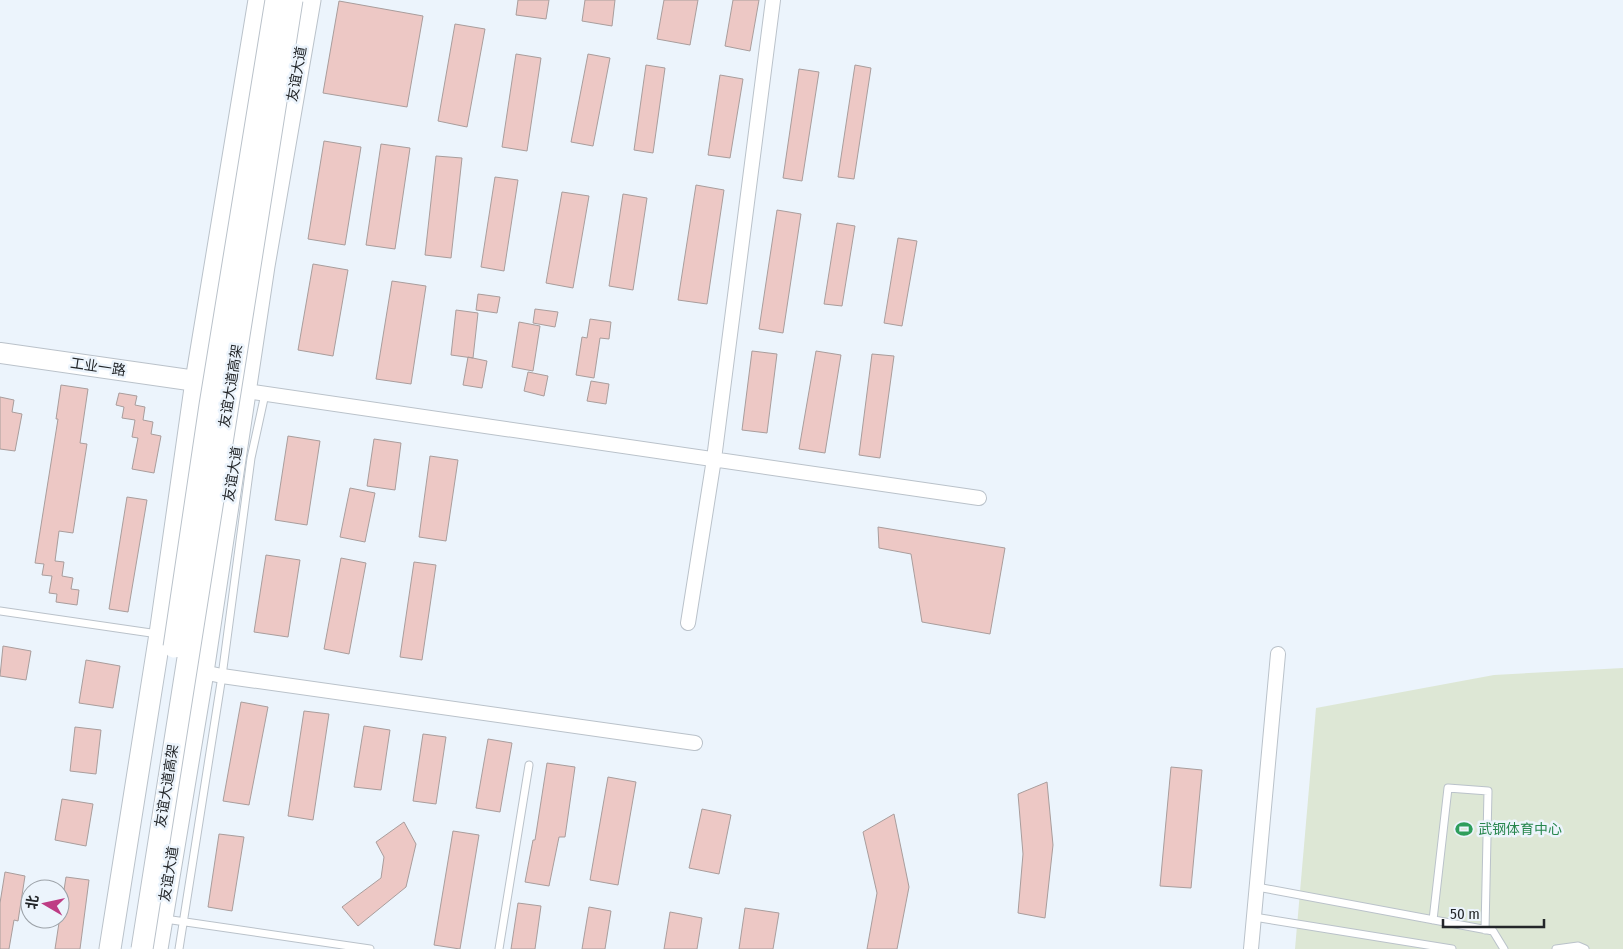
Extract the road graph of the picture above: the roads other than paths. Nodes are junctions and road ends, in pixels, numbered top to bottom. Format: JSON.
{"nodes":[{"id":1,"x":258,"y":0,"type":"edge"},
{"id":2,"x":276,"y":0,"type":"edge"},
{"id":3,"x":292,"y":0,"type":"edge"},
{"id":4,"x":310,"y":0,"type":"edge"},
{"id":5,"x":773,"y":0,"type":"edge"},
{"id":6,"x":0,"y":353,"type":"edge"},
{"id":7,"x":196,"y":381,"type":"junction"},
{"id":8,"x":256,"y":392,"type":"junction"},
{"id":9,"x":714,"y":459,"type":"junction"},
{"id":10,"x":979,"y":498,"type":"dead end"},
{"id":11,"x":0,"y":611,"type":"edge"},
{"id":12,"x":688,"y":624,"type":"dead end"},
{"id":13,"x":160,"y":634,"type":"junction"},
{"id":14,"x":1278,"y":654,"type":"dead end"},
{"id":15,"x":213,"y":674,"type":"junction"},
{"id":16,"x":695,"y":743,"type":"dead end"},
{"id":17,"x":530,"y":765,"type":"dead end"},
{"id":18,"x":1257,"y":887,"type":"junction"},
{"id":19,"x":1254,"y":917,"type":"junction"},
{"id":20,"x":162,"y":918,"type":"junction"},
{"id":21,"x":1433,"y":920,"type":"junction"},
{"id":22,"x":183,"y":921,"type":"junction"},
{"id":23,"x":1485,"y":930,"type":"junction"},
{"id":24,"x":110,"y":949,"type":"edge"},
{"id":25,"x":130,"y":949,"type":"edge"},
{"id":26,"x":142,"y":949,"type":"edge"},
{"id":27,"x":157,"y":949,"type":"edge"},
{"id":28,"x":179,"y":949,"type":"edge"},
{"id":29,"x":370,"y":949,"type":"edge"},
{"id":30,"x":499,"y":949,"type":"edge"},
{"id":31,"x":1250,"y":949,"type":"edge"},
{"id":32,"x":1452,"y":949,"type":"edge"},
{"id":33,"x":1504,"y":949,"type":"edge"},
{"id":34,"x":1556,"y":949,"type":"edge"},
{"id":35,"x":1585,"y":949,"type":"edge"}],
"edges":[{"from":1,"to":7,"type":"main road"},
{"from":2,"to":25,"type":"main road","name":"友谊大道高架","bridge":true},
{"from":3,"to":26,"type":"main road","name":"友谊大道高架","bridge":true},
{"from":4,"to":8,"type":"main road","name":"友谊大道"},
{"from":5,"to":9,"type":"street"},
{"from":6,"to":7,"type":"main road","name":"工业一路"},
{"from":7,"to":8,"type":"street"},
{"from":7,"to":13,"type":"main road"},
{"from":8,"to":9,"type":"street"},
{"from":8,"to":15,"type":"main road","name":"友谊大道"},
{"from":9,"to":10,"type":"street"},
{"from":9,"to":12,"type":"street"},
{"from":11,"to":13,"type":"lane"},
{"from":13,"to":24,"type":"main road"},
{"from":14,"to":18,"type":"street"},
{"from":15,"to":16,"type":"street"},
{"from":15,"to":20,"type":"main road","name":"友谊大道"},
{"from":15,"to":22,"type":"lane"},
{"from":17,"to":30,"type":"lane"},
{"from":18,"to":19,"type":"street"},
{"from":18,"to":21,"type":"lane"},
{"from":19,"to":31,"type":"street"},
{"from":19,"to":32,"type":"lane"},
{"from":20,"to":22,"type":"lane"},
{"from":20,"to":27,"type":"main road","name":"友谊大道"},
{"from":21,"to":23,"type":"lane"},
{"from":21,"to":23,"type":"lane"},
{"from":22,"to":28,"type":"lane"},
{"from":22,"to":29,"type":"lane"},
{"from":23,"to":33,"type":"lane"},
{"from":34,"to":35,"type":"lane"}]}
